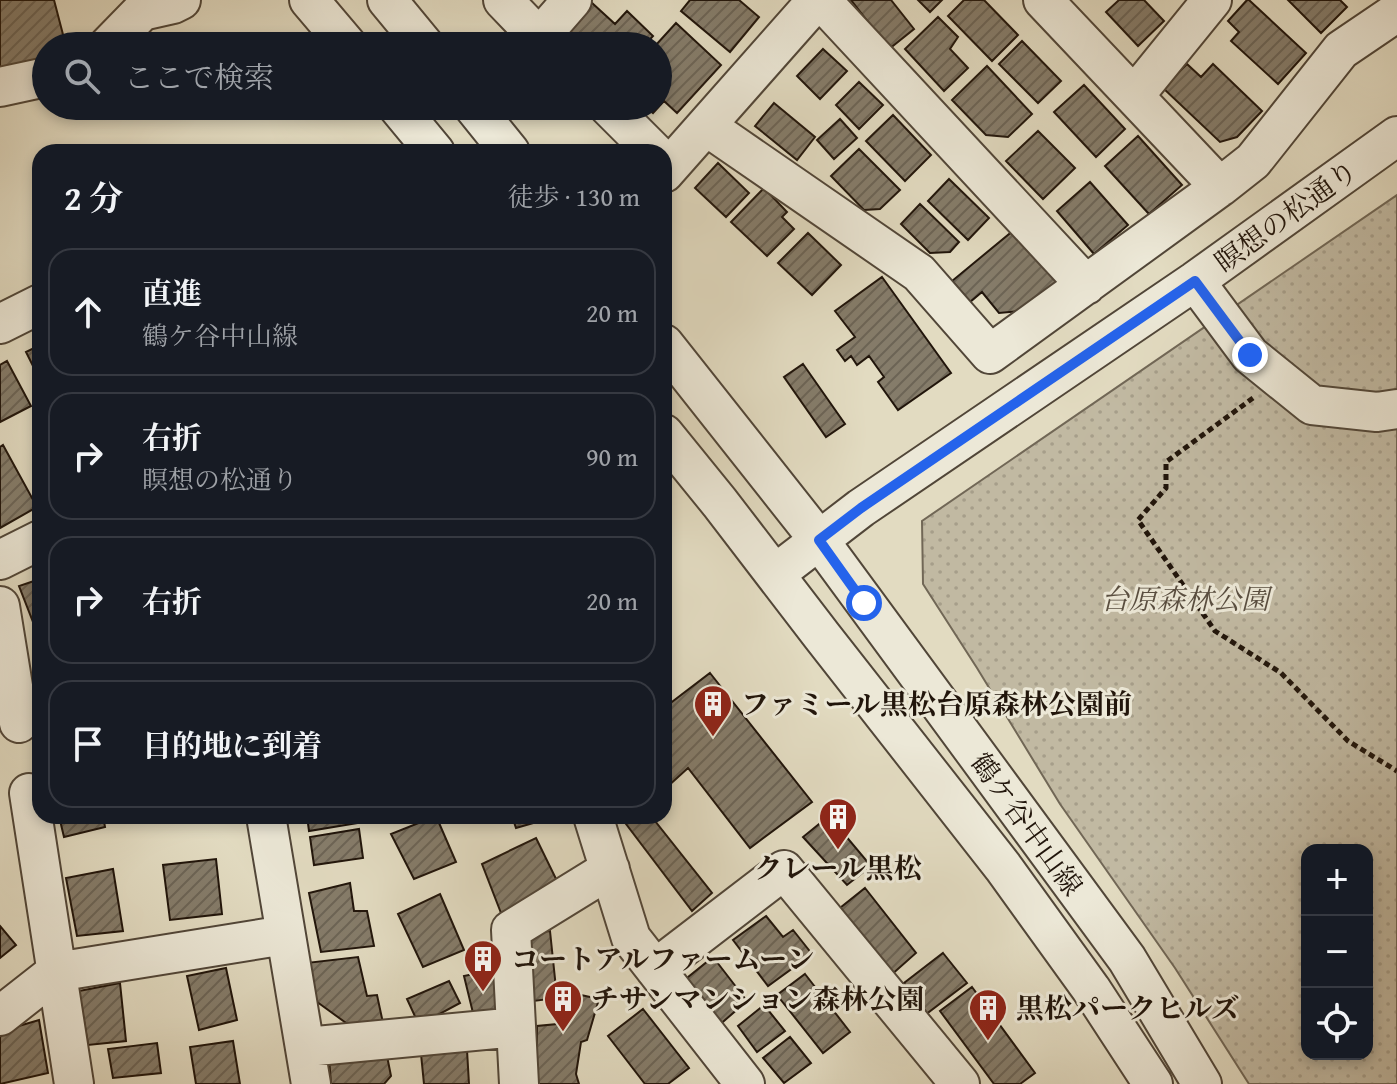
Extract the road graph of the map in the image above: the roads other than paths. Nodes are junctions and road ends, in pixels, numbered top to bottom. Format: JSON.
{"nodes":[{"id":1,"x":181,"y":0,"type":"edge"},
{"id":2,"x":309,"y":0,"type":"edge"},
{"id":3,"x":387,"y":0,"type":"edge"},
{"id":4,"x":503,"y":0,"type":"edge"},
{"id":5,"x":572,"y":0,"type":"edge"},
{"id":6,"x":819,"y":0,"type":"edge"},
{"id":7,"x":1043,"y":0,"type":"edge"},
{"id":8,"x":1212,"y":0,"type":"edge"},
{"id":9,"x":139,"y":6,"type":"edge"},
{"id":10,"x":1397,"y":12,"type":"edge"},
{"id":11,"x":119,"y":32,"type":"edge"},
{"id":12,"x":336,"y":32,"type":"edge"},
{"id":13,"x":413,"y":32,"type":"edge"},
{"id":14,"x":533,"y":32,"type":"edge"},
{"id":15,"x":550,"y":32,"type":"edge"},
{"id":16,"x":32,"y":80,"type":"edge"},
{"id":17,"x":0,"y":87,"type":"edge"},
{"id":18,"x":1134,"y":96,"type":"junction"},
{"id":19,"x":409,"y":120,"type":"edge"},
{"id":20,"x":484,"y":120,"type":"edge"},
{"id":21,"x":622,"y":120,"type":"edge"},
{"id":22,"x":706,"y":126,"type":"junction"},
{"id":23,"x":1397,"y":136,"type":"edge"},
{"id":24,"x":428,"y":144,"type":"edge"},
{"id":25,"x":504,"y":144,"type":"edge"},
{"id":26,"x":645,"y":144,"type":"edge"},
{"id":27,"x":672,"y":155,"type":"edge"},
{"id":28,"x":1220,"y":187,"type":"junction"},
{"id":29,"x":1195,"y":281,"type":"junction"},
{"id":30,"x":1086,"y":285,"type":"junction"},
{"id":31,"x":32,"y":308,"type":"edge"},
{"id":32,"x":0,"y":324,"type":"edge"},
{"id":33,"x":672,"y":354,"type":"edge"},
{"id":34,"x":1397,"y":409,"type":"edge"},
{"id":35,"x":672,"y":444,"type":"edge"},
{"id":36,"x":819,"y":540,"type":"junction"},
{"id":37,"x":32,"y":544,"type":"edge"},
{"id":38,"x":0,"y":560,"type":"edge"},
{"id":39,"x":775,"y":574,"type":"junction"},
{"id":40,"x":0,"y":606,"type":"edge"},
{"id":41,"x":19,"y":723,"type":"dead end"},
{"id":42,"x":29,"y":793,"type":"dead end"},
{"id":43,"x":32,"y":813,"type":"edge"},
{"id":44,"x":34,"y":824,"type":"edge"},
{"id":45,"x":267,"y":824,"type":"edge"},
{"id":46,"x":596,"y":824,"type":"edge"},
{"id":47,"x":610,"y":869,"type":"junction"},
{"id":48,"x":285,"y":935,"type":"junction"},
{"id":49,"x":655,"y":969,"type":"junction"},
{"id":50,"x":56,"y":972,"type":"junction"},
{"id":51,"x":0,"y":1016,"type":"edge"},
{"id":52,"x":516,"y":1027,"type":"junction"},
{"id":53,"x":306,"y":1047,"type":"junction"},
{"id":54,"x":74,"y":1084,"type":"edge"},
{"id":55,"x":311,"y":1084,"type":"edge"},
{"id":56,"x":519,"y":1084,"type":"edge"},
{"id":57,"x":745,"y":1084,"type":"edge"},
{"id":58,"x":960,"y":1084,"type":"edge"},
{"id":59,"x":1153,"y":1084,"type":"edge"},
{"id":60,"x":1202,"y":1084,"type":"edge"}],
"edges":[{"from":1,"to":9,"type":"street"},
{"from":2,"to":12,"type":"street"},
{"from":3,"to":13,"type":"street"},
{"from":4,"to":14,"type":"street"},
{"from":5,"to":15,"type":"street"},
{"from":6,"to":22,"type":"street"},
{"from":6,"to":30,"type":"street"},
{"from":7,"to":18,"type":"street"},
{"from":8,"to":18,"type":"street"},
{"from":9,"to":11,"type":"street"},
{"from":10,"to":28,"type":"street"},
{"from":16,"to":17,"type":"street"},
{"from":18,"to":28,"type":"street"},
{"from":19,"to":24,"type":"street"},
{"from":20,"to":25,"type":"street"},
{"from":21,"to":26,"type":"street"},
{"from":22,"to":27,"type":"street"},
{"from":22,"to":30,"type":"street"},
{"from":23,"to":29,"type":"street","name":"瞑想の松通り"},
{"from":28,"to":30,"type":"street"},
{"from":29,"to":34,"type":"street"},
{"from":29,"to":36,"type":"street","name":"瞑想の松通り"},
{"from":31,"to":32,"type":"street"},
{"from":33,"to":36,"type":"street","name":"鶴ケ谷中山線"},
{"from":35,"to":39,"type":"street"},
{"from":36,"to":39,"type":"street","name":"瞑想の松通り"},
{"from":36,"to":60,"type":"street","name":"鶴ケ谷中山線"},
{"from":37,"to":38,"type":"street"},
{"from":39,"to":59,"type":"street"},
{"from":40,"to":41,"type":"street"},
{"from":42,"to":43,"type":"street"},
{"from":44,"to":50,"type":"street"},
{"from":45,"to":48,"type":"street"},
{"from":46,"to":47,"type":"street"},
{"from":47,"to":49,"type":"street"},
{"from":47,"to":52,"type":"street"},
{"from":48,"to":50,"type":"street"},
{"from":48,"to":53,"type":"street"},
{"from":49,"to":57,"type":"street"},
{"from":49,"to":58,"type":"street"},
{"from":50,"to":51,"type":"street"},
{"from":50,"to":54,"type":"street"},
{"from":52,"to":53,"type":"street"},
{"from":52,"to":56,"type":"street"},
{"from":53,"to":55,"type":"street"}]}
